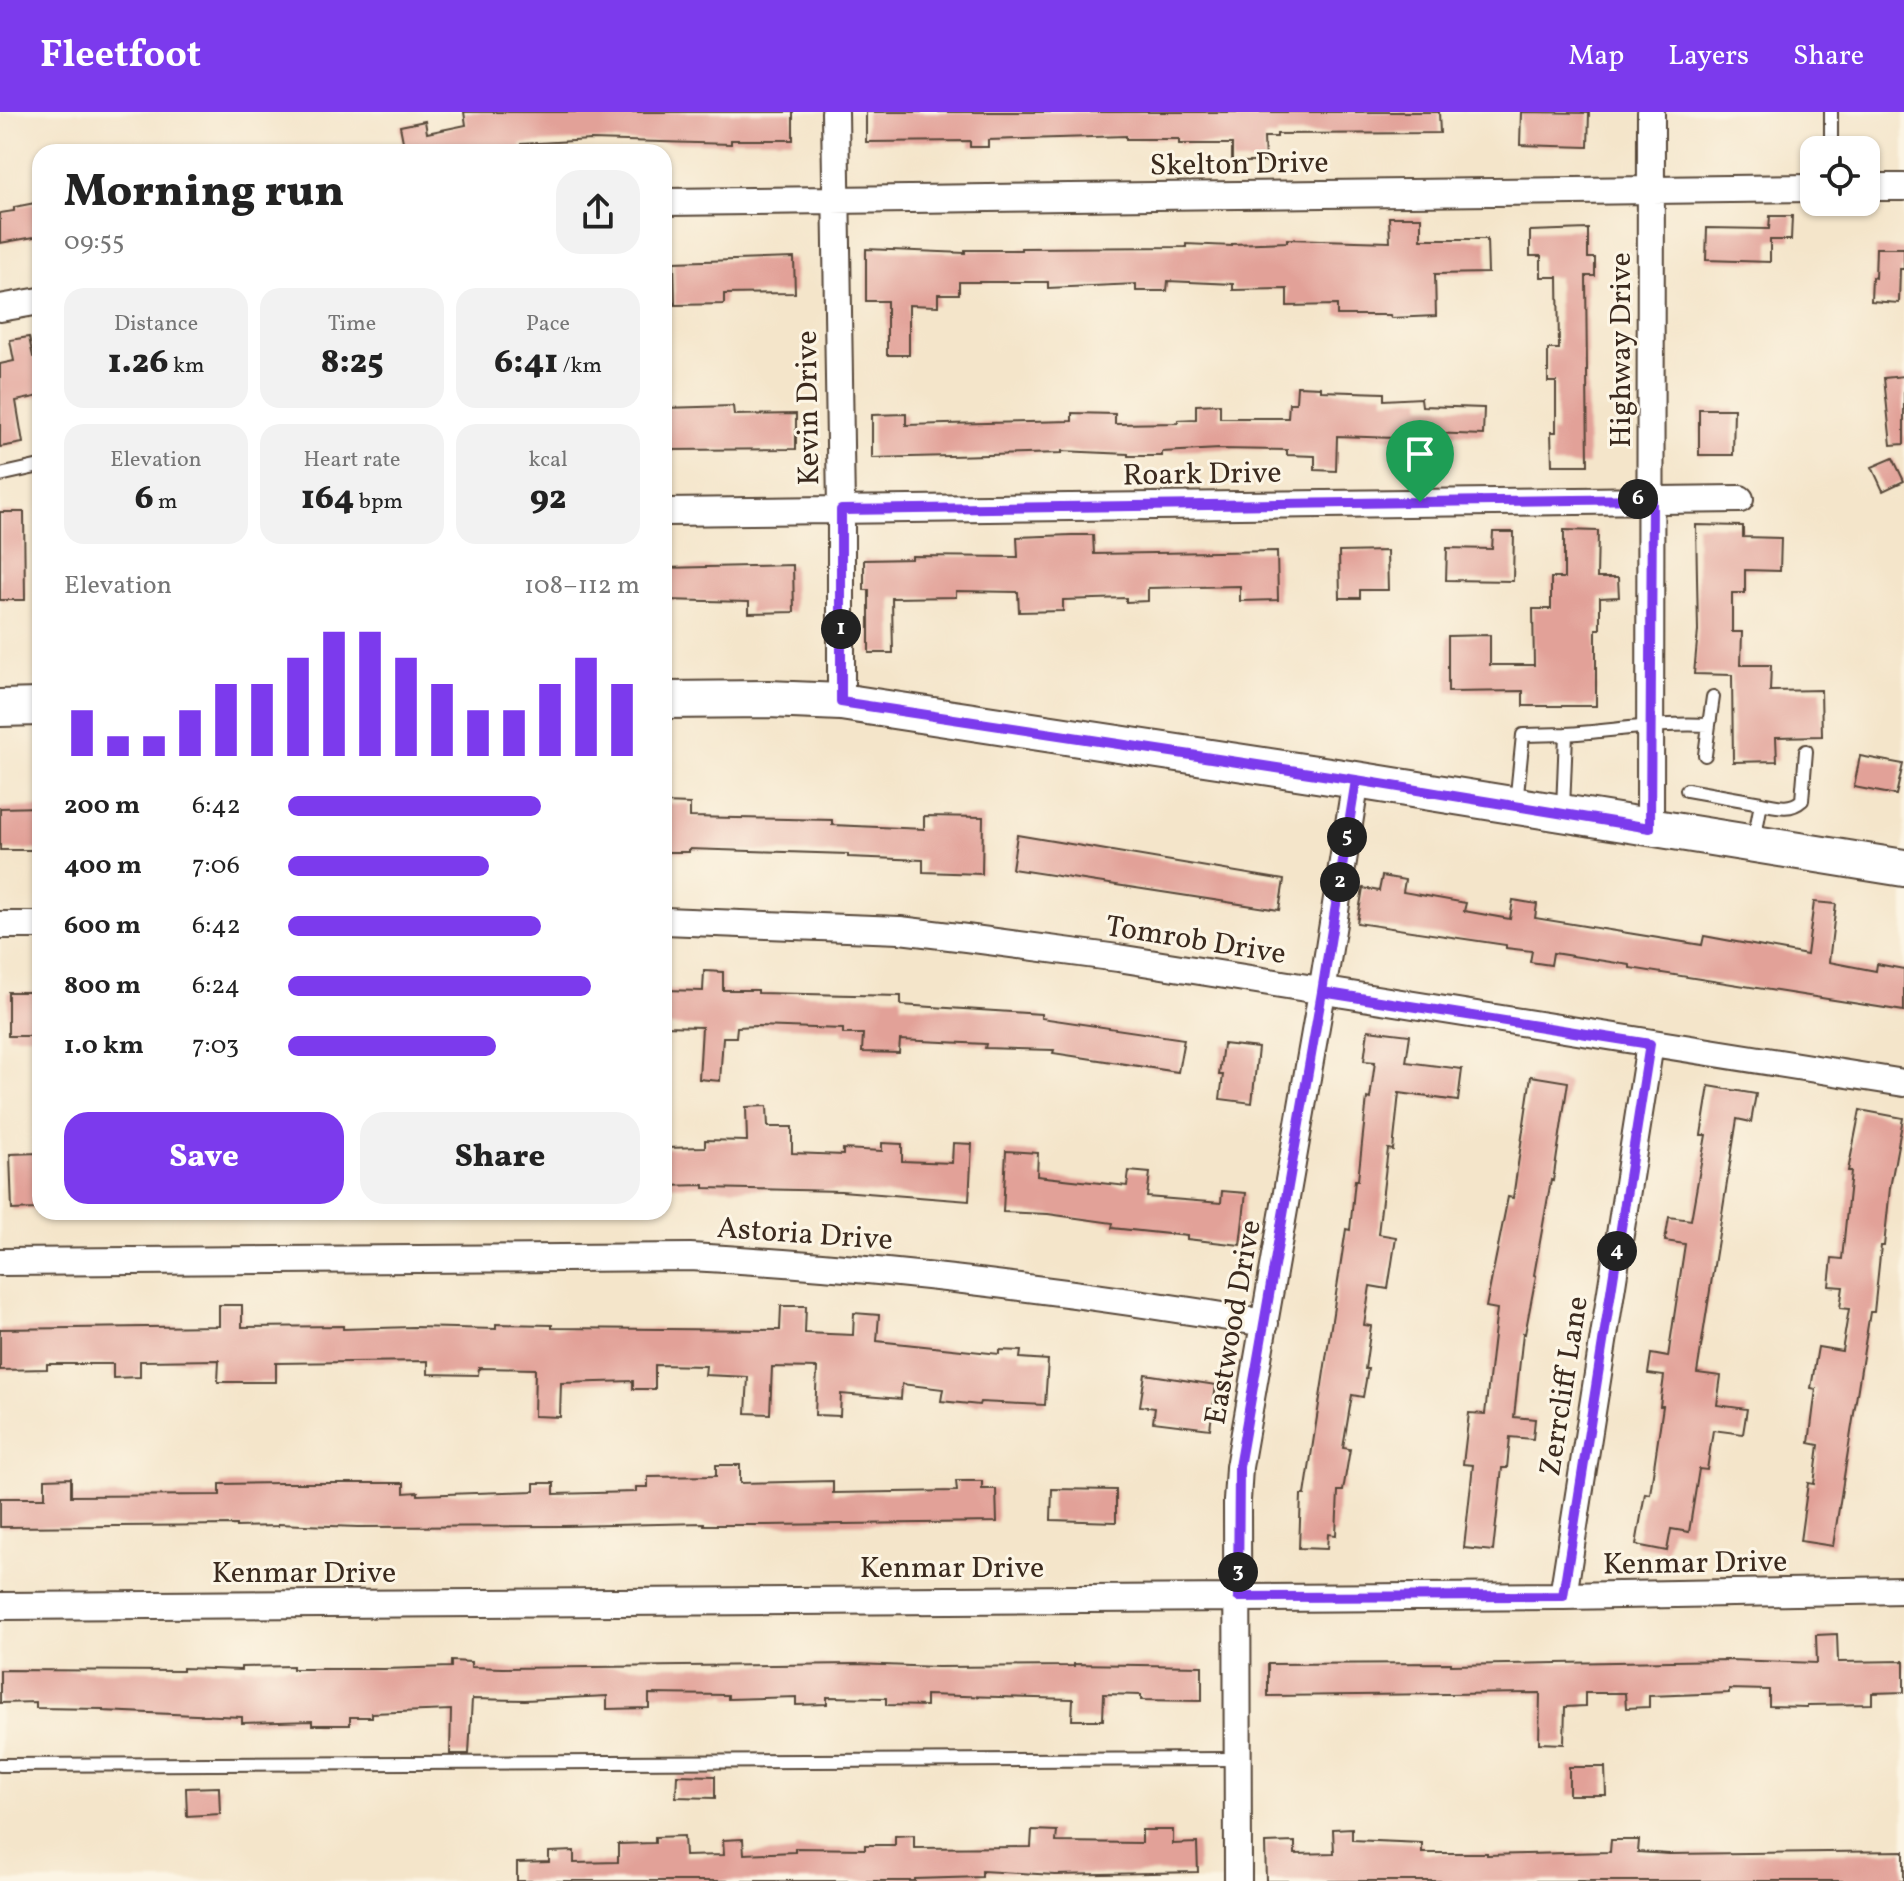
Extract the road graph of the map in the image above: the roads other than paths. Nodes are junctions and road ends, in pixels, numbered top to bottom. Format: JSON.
{"nodes":[{"id":1,"x":835,"y":112,"type":"edge"},
{"id":2,"x":1651,"y":112,"type":"edge"},
{"id":3,"x":1831,"y":112,"type":"edge"},
{"id":4,"x":1831,"y":136,"type":"edge"},
{"id":5,"x":1880,"y":187,"type":"edge"},
{"id":6,"x":1904,"y":187,"type":"edge"},
{"id":7,"x":1800,"y":188,"type":"edge"},
{"id":8,"x":1651,"y":190,"type":"junction"},
{"id":9,"x":836,"y":201,"type":"junction"},
{"id":10,"x":672,"y":202,"type":"edge"},
{"id":11,"x":32,"y":302,"type":"edge"},
{"id":12,"x":0,"y":308,"type":"edge"},
{"id":13,"x":32,"y":468,"type":"edge"},
{"id":14,"x":0,"y":475,"type":"edge"},
{"id":15,"x":1652,"y":499,"type":"junction"},
{"id":16,"x":1740,"y":499,"type":"dead end"},
{"id":17,"x":841,"y":510,"type":"junction"},
{"id":18,"x":672,"y":512,"type":"edge"},
{"id":19,"x":1713,"y":697,"type":"dead end"},
{"id":20,"x":672,"y":700,"type":"edge"},
{"id":21,"x":841,"y":702,"type":"junction"},
{"id":22,"x":32,"y":707,"type":"edge"},
{"id":23,"x":0,"y":708,"type":"edge"},
{"id":24,"x":1709,"y":725,"type":"junction"},
{"id":25,"x":1649,"y":728,"type":"junction"},
{"id":26,"x":1566,"y":734,"type":"junction"},
{"id":27,"x":1806,"y":751,"type":"dead end"},
{"id":28,"x":1705,"y":755,"type":"dead end"},
{"id":29,"x":1356,"y":780,"type":"junction"},
{"id":30,"x":1687,"y":790,"type":"dead end"},
{"id":31,"x":1761,"y":803,"type":"junction"},
{"id":32,"x":1516,"y":806,"type":"junction"},
{"id":33,"x":1563,"y":814,"type":"junction"},
{"id":34,"x":1650,"y":828,"type":"junction"},
{"id":35,"x":1754,"y":845,"type":"junction"},
{"id":36,"x":1904,"y":868,"type":"edge"},
{"id":37,"x":672,"y":921,"type":"edge"},
{"id":38,"x":0,"y":925,"type":"edge"},
{"id":39,"x":32,"y":925,"type":"edge"},
{"id":40,"x":1322,"y":992,"type":"junction"},
{"id":41,"x":1650,"y":1044,"type":"junction"},
{"id":42,"x":1904,"y":1083,"type":"edge"},
{"id":43,"x":0,"y":1262,"type":"edge"},
{"id":44,"x":1265,"y":1323,"type":"junction"},
{"id":45,"x":1904,"y":1587,"type":"edge"},
{"id":46,"x":1563,"y":1596,"type":"junction"},
{"id":47,"x":1238,"y":1597,"type":"junction"},
{"id":48,"x":0,"y":1606,"type":"edge"},
{"id":49,"x":1238,"y":1759,"type":"junction"},
{"id":50,"x":0,"y":1765,"type":"edge"},
{"id":51,"x":1238,"y":1881,"type":"edge"}],
"edges":[{"from":1,"to":9,"type":"street","name":"Kevin Drive"},
{"from":2,"to":8,"type":"street","name":"Highway Drive"},
{"from":3,"to":4,"type":"lane"},
{"from":5,"to":6,"type":"street"},
{"from":7,"to":8,"type":"street","name":"Skelton Drive"},
{"from":8,"to":9,"type":"street","name":"Skelton Drive"},
{"from":8,"to":15,"type":"street","name":"Highway Drive"},
{"from":9,"to":10,"type":"street","name":"Skelton Drive"},
{"from":9,"to":17,"type":"street","name":"Kevin Drive"},
{"from":11,"to":12,"type":"street"},
{"from":13,"to":14,"type":"lane"},
{"from":15,"to":16,"type":"street","name":"Roark Drive"},
{"from":15,"to":17,"type":"street","name":"Roark Drive"},
{"from":15,"to":25,"type":"street","name":"Highway Drive"},
{"from":17,"to":18,"type":"street","name":"Roark Drive"},
{"from":17,"to":21,"type":"street","name":"Kevin Drive"},
{"from":19,"to":24,"type":"lane"},
{"from":20,"to":21,"type":"main road"},
{"from":21,"to":29,"type":"main road"},
{"from":22,"to":23,"type":"main road"},
{"from":24,"to":25,"type":"lane"},
{"from":24,"to":28,"type":"lane"},
{"from":25,"to":26,"type":"lane"},
{"from":25,"to":34,"type":"street","name":"Highway Drive"},
{"from":26,"to":32,"type":"lane"},
{"from":26,"to":33,"type":"lane"},
{"from":27,"to":31,"type":"lane"},
{"from":29,"to":32,"type":"main road"},
{"from":29,"to":40,"type":"street","name":"Eastwood Drive"},
{"from":30,"to":31,"type":"lane"},
{"from":31,"to":35,"type":"lane"},
{"from":32,"to":33,"type":"main road"},
{"from":33,"to":34,"type":"main road"},
{"from":34,"to":35,"type":"main road"},
{"from":35,"to":36,"type":"main road"},
{"from":37,"to":40,"type":"street","name":"Tomrob Drive"},
{"from":38,"to":39,"type":"street"},
{"from":40,"to":41,"type":"street","name":"Tomrob Drive"},
{"from":40,"to":44,"type":"street","name":"Eastwood Drive"},
{"from":41,"to":42,"type":"street","name":"Tomrob Drive"},
{"from":41,"to":46,"type":"street","name":"Zerrcliff Lane"},
{"from":43,"to":44,"type":"street","name":"Astoria Drive"},
{"from":44,"to":47,"type":"street","name":"Eastwood Drive"},
{"from":45,"to":46,"type":"street","name":"Kenmar Drive"},
{"from":46,"to":47,"type":"street","name":"Kenmar Drive"},
{"from":47,"to":48,"type":"street","name":"Kenmar Drive"},
{"from":47,"to":49,"type":"street","name":"Eastwood Drive"},
{"from":49,"to":50,"type":"lane"},
{"from":49,"to":51,"type":"street","name":"Eastwood Drive"}]}
